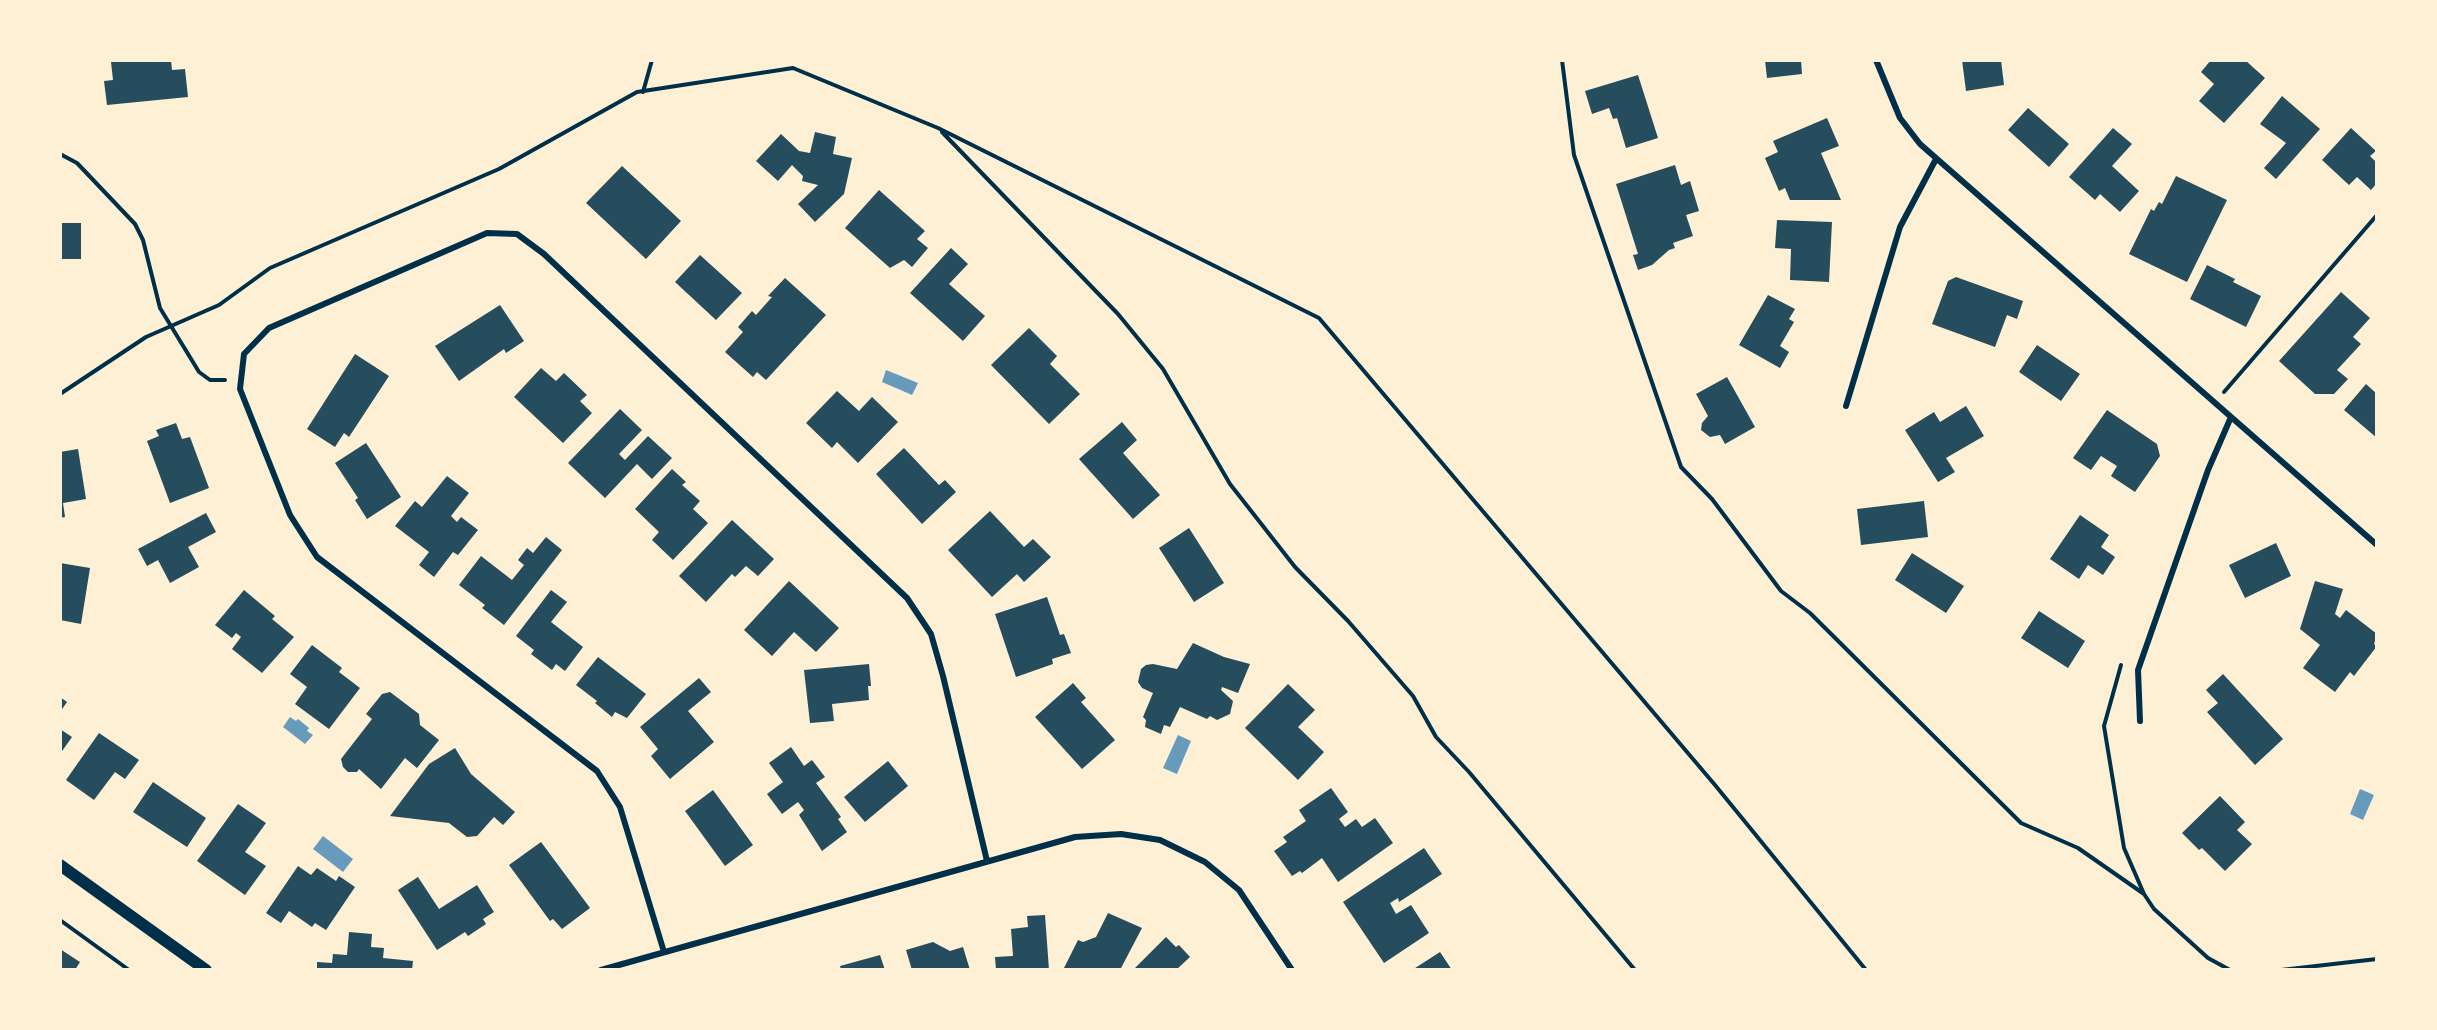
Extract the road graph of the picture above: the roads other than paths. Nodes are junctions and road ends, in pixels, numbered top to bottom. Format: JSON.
{"nodes":[{"id":1,"x":1876,"y":60,"type":"edge"},
{"id":2,"x":1936,"y":159,"type":"junction"},
{"id":3,"x":1846,"y":406,"type":"dead end"},
{"id":4,"x":2231,"y":417,"type":"junction"},
{"id":5,"x":2377,"y":545,"type":"edge"},
{"id":6,"x":2140,"y":721,"type":"dead end"},
{"id":7,"x":987,"y":861,"type":"junction"},
{"id":8,"x":60,"y":865,"type":"edge"},
{"id":9,"x":664,"y":952,"type":"junction"},
{"id":10,"x":206,"y":970,"type":"edge"},
{"id":11,"x":601,"y":970,"type":"edge"},
{"id":12,"x":1292,"y":970,"type":"edge"}],
"edges":[{"from":1,"to":2,"type":"street"},
{"from":2,"to":3,"type":"street"},
{"from":2,"to":4,"type":"street"},
{"from":4,"to":5,"type":"street"},
{"from":4,"to":6,"type":"street"},
{"from":7,"to":9,"type":"street"},
{"from":7,"to":9,"type":"street"},
{"from":7,"to":12,"type":"street"},
{"from":8,"to":10,"type":"main road"},
{"from":9,"to":11,"type":"street"}]}
